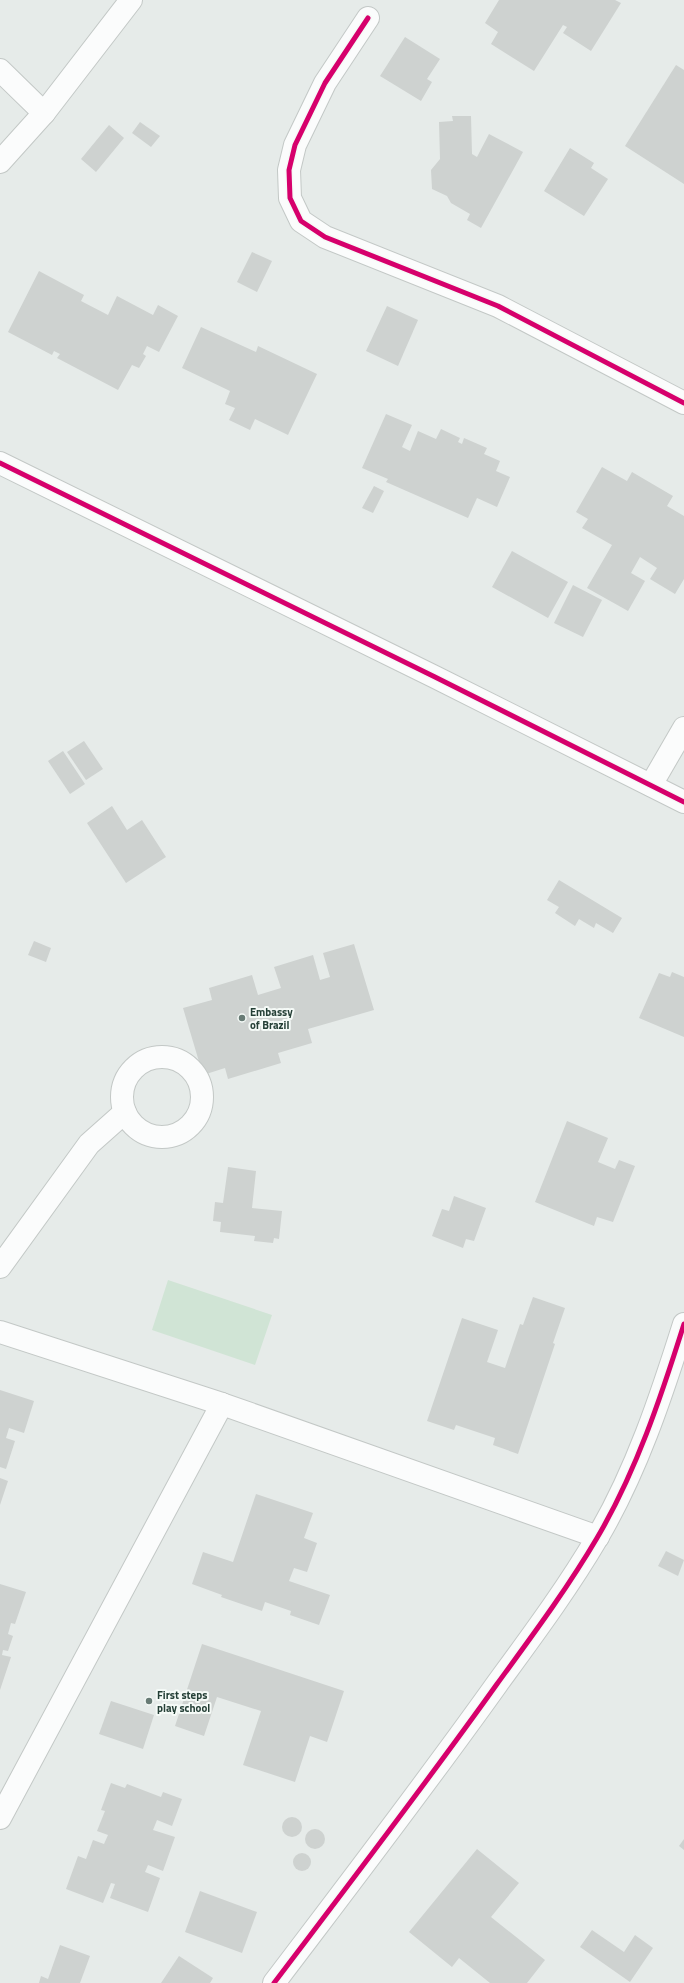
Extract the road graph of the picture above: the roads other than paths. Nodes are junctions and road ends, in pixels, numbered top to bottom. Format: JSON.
{"nodes":[{"id":1,"x":131,"y":0,"type":"edge"},
{"id":2,"x":368,"y":18,"type":"dead end"},
{"id":3,"x":0,"y":70,"type":"edge"},
{"id":4,"x":44,"y":113,"type":"junction"},
{"id":5,"x":0,"y":162,"type":"edge"},
{"id":6,"x":682,"y":397,"type":"edge"},
{"id":7,"x":0,"y":463,"type":"edge"},
{"id":8,"x":684,"y":728,"type":"edge"},
{"id":9,"x":651,"y":785,"type":"junction"},
{"id":10,"x":684,"y":802,"type":"edge"},
{"id":11,"x":125,"y":1112,"type":"dead end"},
{"id":12,"x":0,"y":1267,"type":"edge"},
{"id":13,"x":684,"y":1324,"type":"edge"},
{"id":14,"x":0,"y":1332,"type":"edge"},
{"id":15,"x":222,"y":1404,"type":"junction"},
{"id":16,"x":598,"y":1537,"type":"junction"},
{"id":17,"x":0,"y":1818,"type":"edge"},
{"id":18,"x":274,"y":1983,"type":"edge"}],
"edges":[{"from":1,"to":4,"type":"street"},
{"from":2,"to":6,"type":"street"},
{"from":3,"to":4,"type":"street"},
{"from":4,"to":5,"type":"street"},
{"from":7,"to":9,"type":"street"},
{"from":8,"to":9,"type":"street"},
{"from":9,"to":10,"type":"street"},
{"from":11,"to":12,"type":"street"},
{"from":13,"to":16,"type":"street"},
{"from":14,"to":15,"type":"street"},
{"from":15,"to":16,"type":"street"},
{"from":15,"to":17,"type":"street"},
{"from":16,"to":18,"type":"street"}]}
